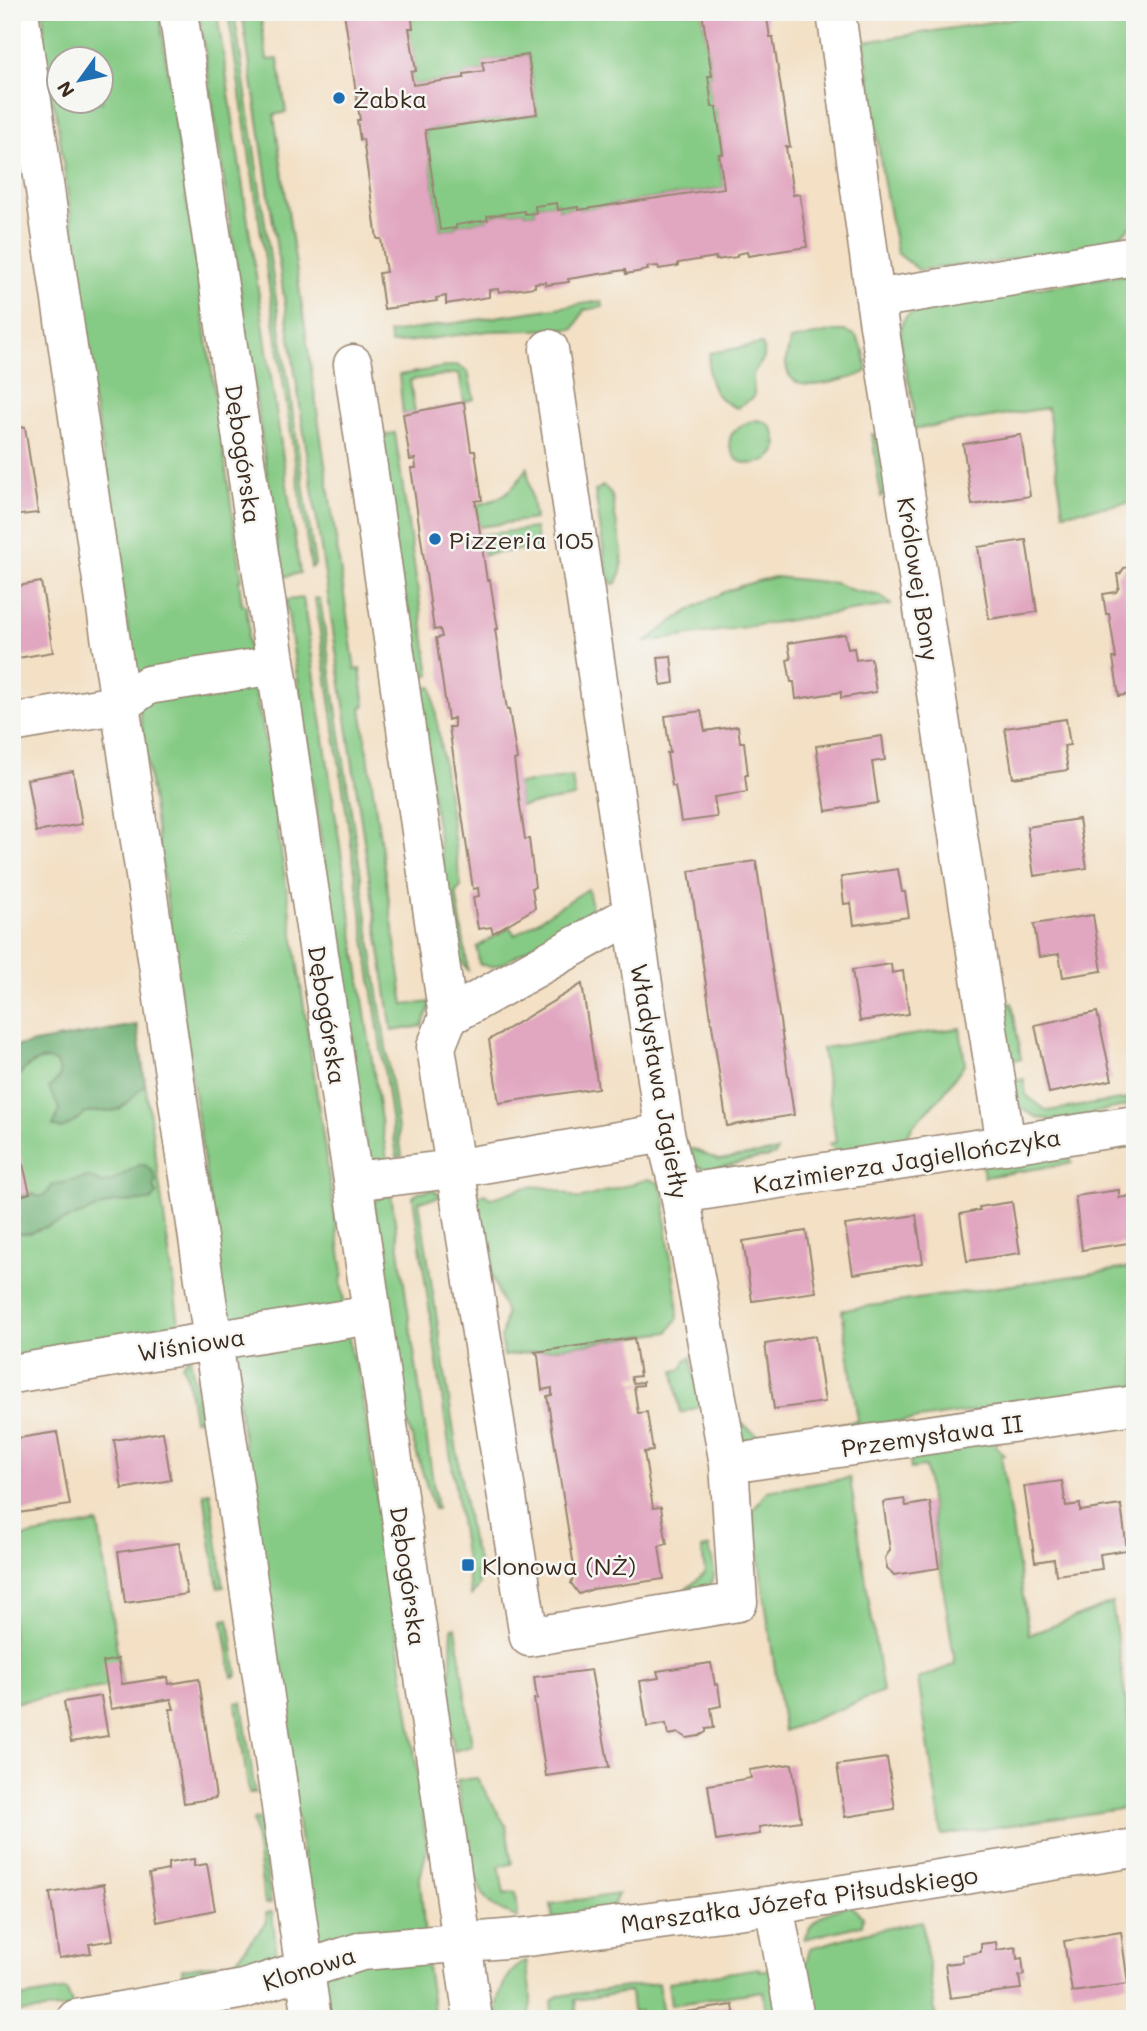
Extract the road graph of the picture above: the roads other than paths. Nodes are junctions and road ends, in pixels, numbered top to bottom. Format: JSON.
{"nodes":[{"id":1,"x":19,"y":12,"type":"edge"},
{"id":2,"x":178,"y":12,"type":"edge"},
{"id":3,"x":836,"y":12,"type":"edge"},
{"id":4,"x":19,"y":63,"type":"edge"},
{"id":5,"x":1135,"y":256,"type":"edge"},
{"id":6,"x":875,"y":299,"type":"junction"},
{"id":7,"x":549,"y":349,"type":"dead end"},
{"id":8,"x":353,"y":364,"type":"dead end"},
{"id":9,"x":275,"y":665,"type":"junction"},
{"id":10,"x":121,"y":704,"type":"junction"},
{"id":11,"x":12,"y":723,"type":"edge"},
{"id":12,"x":632,"y":914,"type":"junction"},
{"id":13,"x":448,"y":1017,"type":"junction"},
{"id":14,"x":1135,"y":1125,"type":"edge"},
{"id":15,"x":665,"y":1133,"type":"junction"},
{"id":16,"x":1006,"y":1146,"type":"junction"},
{"id":17,"x":453,"y":1169,"type":"junction"},
{"id":18,"x":353,"y":1181,"type":"junction"},
{"id":19,"x":680,"y":1194,"type":"junction"},
{"id":20,"x":371,"y":1315,"type":"junction"},
{"id":21,"x":214,"y":1340,"type":"junction"},
{"id":22,"x":12,"y":1374,"type":"edge"},
{"id":23,"x":1135,"y":1405,"type":"edge"},
{"id":24,"x":729,"y":1464,"type":"junction"},
{"id":25,"x":1135,"y":1848,"type":"edge"},
{"id":26,"x":774,"y":1905,"type":"junction"},
{"id":27,"x":462,"y":1942,"type":"junction"},
{"id":28,"x":304,"y":1969,"type":"junction"},
{"id":29,"x":76,"y":2019,"type":"edge"},
{"id":30,"x":312,"y":2019,"type":"edge"},
{"id":31,"x":473,"y":2019,"type":"edge"},
{"id":32,"x":795,"y":2019,"type":"edge"}],
"edges":[{"from":1,"to":4,"type":"street"},
{"from":2,"to":9,"type":"street","name":"Dębogórska"},
{"from":3,"to":6,"type":"street","name":"Królowej Bony"},
{"from":4,"to":10,"type":"street"},
{"from":5,"to":6,"type":"street"},
{"from":6,"to":16,"type":"street","name":"Królowej Bony"},
{"from":7,"to":12,"type":"street","name":"Władysława Jagiełły"},
{"from":8,"to":13,"type":"street"},
{"from":9,"to":10,"type":"street"},
{"from":9,"to":18,"type":"street","name":"Dębogórska"},
{"from":10,"to":11,"type":"street"},
{"from":10,"to":21,"type":"street"},
{"from":12,"to":13,"type":"street"},
{"from":12,"to":15,"type":"street","name":"Władysława Jagiełły"},
{"from":13,"to":17,"type":"street"},
{"from":14,"to":16,"type":"street","name":"Kazimierza Jagiellończyka"},
{"from":15,"to":17,"type":"street"},
{"from":15,"to":19,"type":"street","name":"Władysława Jagiełły"},
{"from":16,"to":19,"type":"street","name":"Kazimierza Jagiellończyka"},
{"from":17,"to":18,"type":"street"},
{"from":17,"to":24,"type":"street","name":"Władysława Jagiełły"},
{"from":18,"to":20,"type":"street","name":"Dębogórska"},
{"from":19,"to":24,"type":"street","name":"Władysława Jagiełły"},
{"from":20,"to":21,"type":"street","name":"Wiśniowa"},
{"from":20,"to":27,"type":"street","name":"Dębogórska"},
{"from":21,"to":22,"type":"street","name":"Wiśniowa"},
{"from":21,"to":28,"type":"street"},
{"from":23,"to":24,"type":"street","name":"Przemysława II"},
{"from":25,"to":26,"type":"street","name":"Marszałka Józefa Piłsudskiego"},
{"from":26,"to":27,"type":"street","name":"Marszałka Józefa Piłsudskiego"},
{"from":26,"to":32,"type":"street"},
{"from":27,"to":28,"type":"street","name":"Klonowa"},
{"from":27,"to":31,"type":"street","name":"Dębogórska"},
{"from":28,"to":29,"type":"street","name":"Klonowa"},
{"from":28,"to":30,"type":"street"}]}
